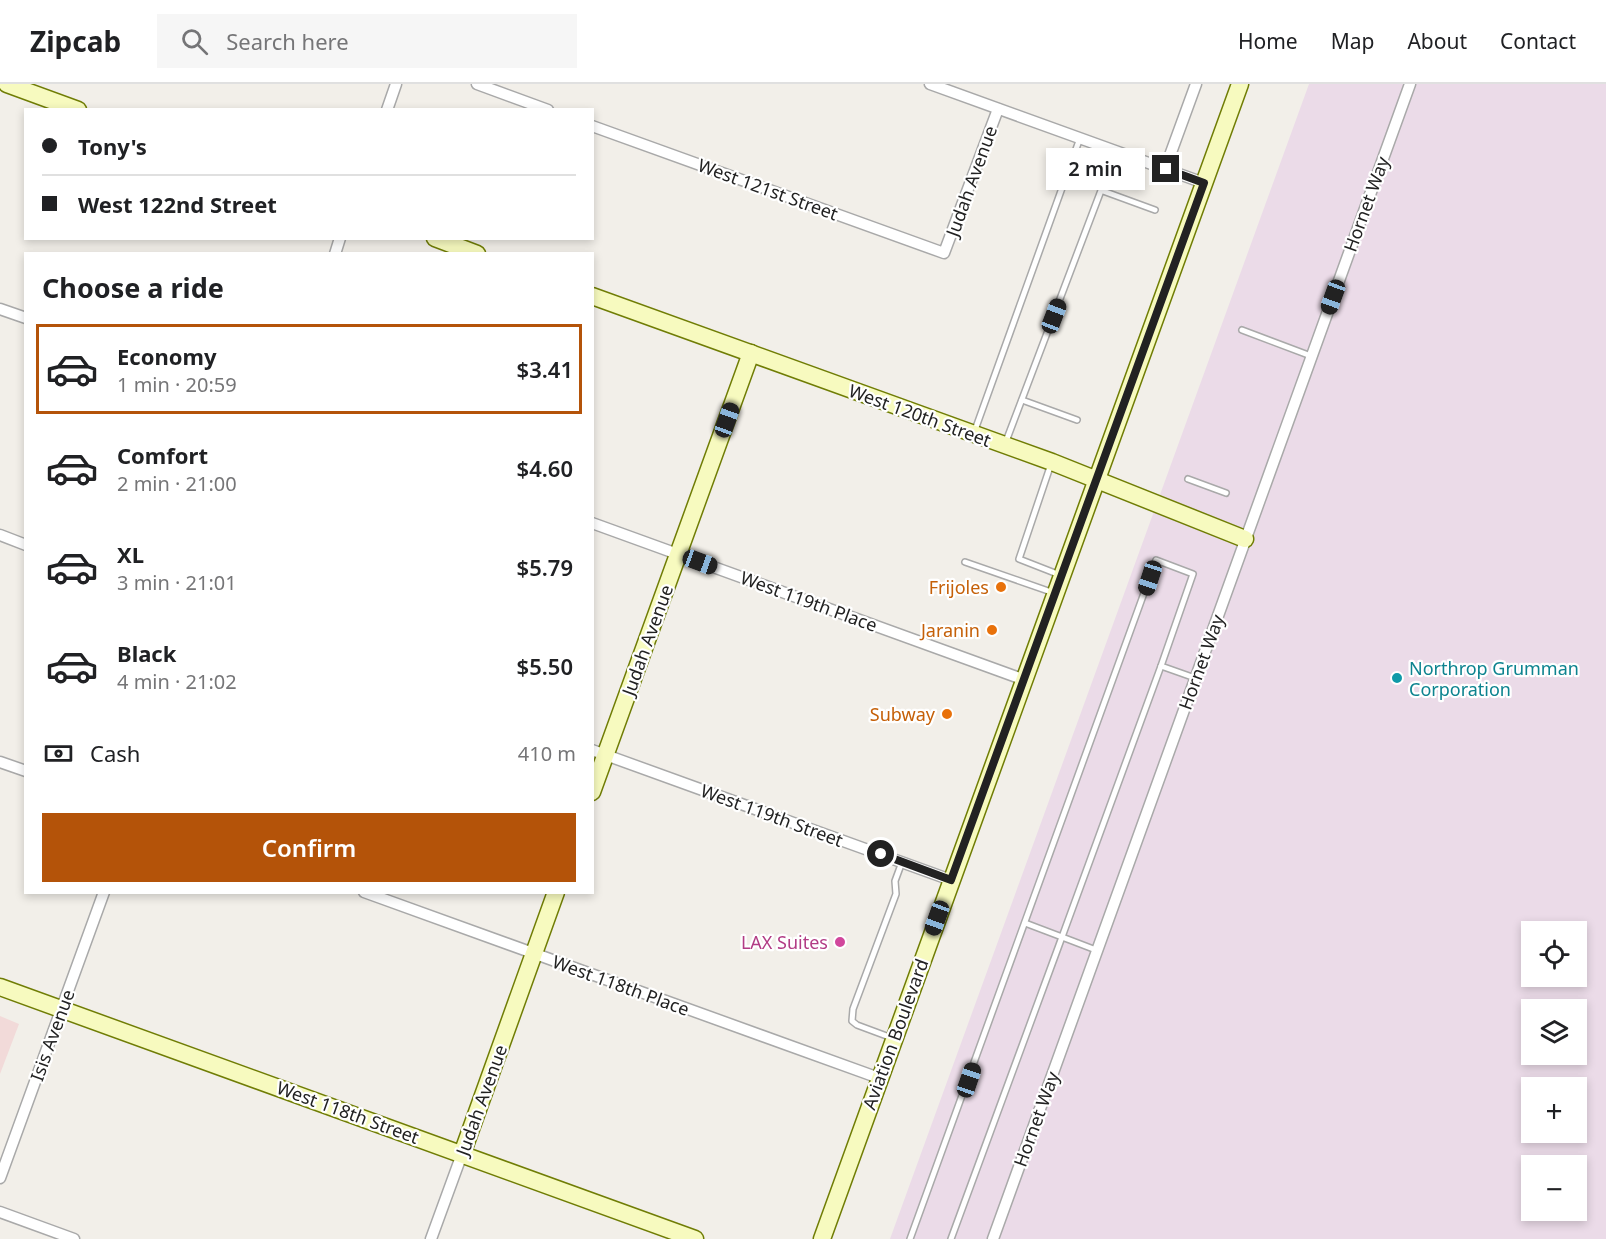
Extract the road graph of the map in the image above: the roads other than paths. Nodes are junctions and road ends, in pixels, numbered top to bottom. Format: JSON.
{"nodes":[{"id":1,"x":7,"y":84,"type":"edge"},
{"id":2,"x":396,"y":84,"type":"edge"},
{"id":3,"x":477,"y":84,"type":"edge"},
{"id":4,"x":930,"y":84,"type":"edge"},
{"id":5,"x":1196,"y":84,"type":"edge"},
{"id":6,"x":1240,"y":84,"type":"edge"},
{"id":7,"x":1410,"y":84,"type":"edge"},
{"id":8,"x":73,"y":108,"type":"edge"},
{"id":9,"x":388,"y":108,"type":"edge"},
{"id":10,"x":543,"y":108,"type":"edge"},
{"id":11,"x":998,"y":109,"type":"junction"},
{"id":12,"x":594,"y":127,"type":"edge"},
{"id":13,"x":1080,"y":138,"type":"junction"},
{"id":14,"x":1116,"y":151,"type":"junction"},
{"id":15,"x":1166,"y":169,"type":"junction"},
{"id":16,"x":1204,"y":183,"type":"junction"},
{"id":17,"x":1103,"y":191,"type":"junction"},
{"id":18,"x":1155,"y":210,"type":"dead end"},
{"id":19,"x":440,"y":240,"type":"edge"},
{"id":20,"x":472,"y":252,"type":"edge"},
{"id":21,"x":944,"y":253,"type":"joint"},
{"id":22,"x":594,"y":297,"type":"edge"},
{"id":23,"x":0,"y":309,"type":"edge"},
{"id":24,"x":24,"y":317,"type":"edge"},
{"id":25,"x":1242,"y":330,"type":"dead end"},
{"id":26,"x":751,"y":353,"type":"junction"},
{"id":27,"x":1311,"y":356,"type":"junction"},
{"id":28,"x":1022,"y":400,"type":"junction"},
{"id":29,"x":1077,"y":420,"type":"dead end"},
{"id":30,"x":973,"y":434,"type":"junction"},
{"id":31,"x":1004,"y":446,"type":"junction"},
{"id":32,"x":1052,"y":462,"type":"junction"},
{"id":33,"x":1097,"y":479,"type":"junction"},
{"id":34,"x":1188,"y":479,"type":"dead end"},
{"id":35,"x":1226,"y":493,"type":"dead end"},
{"id":36,"x":594,"y":524,"type":"edge"},
{"id":37,"x":0,"y":535,"type":"edge"},
{"id":38,"x":1245,"y":539,"type":"junction"},
{"id":39,"x":24,"y":543,"type":"edge"},
{"id":40,"x":678,"y":554,"type":"junction"},
{"id":41,"x":965,"y":562,"type":"dead end"},
{"id":42,"x":1062,"y":575,"type":"junction"},
{"id":43,"x":1055,"y":593,"type":"junction"},
{"id":44,"x":1161,"y":666,"type":"junction"},
{"id":45,"x":1195,"y":678,"type":"junction"},
{"id":46,"x":1024,"y":680,"type":"junction"},
{"id":47,"x":599,"y":753,"type":"edge"},
{"id":48,"x":0,"y":762,"type":"edge"},
{"id":49,"x":24,"y":770,"type":"edge"},
{"id":50,"x":594,"y":781,"type":"edge"},
{"id":51,"x":902,"y":862,"type":"junction"},
{"id":52,"x":951,"y":880,"type":"junction"},
{"id":53,"x":103,"y":894,"type":"edge"},
{"id":54,"x":369,"y":894,"type":"edge"},
{"id":55,"x":555,"y":894,"type":"edge"},
{"id":56,"x":1025,"y":923,"type":"junction"},
{"id":57,"x":1062,"y":937,"type":"junction"},
{"id":58,"x":1096,"y":950,"type":"junction"},
{"id":59,"x":534,"y":954,"type":"junction"},
{"id":60,"x":0,"y":987,"type":"edge"},
{"id":61,"x":61,"y":1008,"type":"junction"},
{"id":62,"x":893,"y":1038,"type":"junction"},
{"id":63,"x":879,"y":1078,"type":"junction"},
{"id":64,"x":462,"y":1154,"type":"junction"},
{"id":65,"x":0,"y":1178,"type":"edge"},
{"id":66,"x":0,"y":1212,"type":"edge"},
{"id":67,"x":74,"y":1239,"type":"edge"},
{"id":68,"x":431,"y":1239,"type":"edge"},
{"id":69,"x":695,"y":1239,"type":"edge"},
{"id":70,"x":822,"y":1239,"type":"edge"},
{"id":71,"x":910,"y":1239,"type":"edge"},
{"id":72,"x":951,"y":1239,"type":"edge"},
{"id":73,"x":993,"y":1239,"type":"edge"}],
"edges":[{"from":1,"to":8,"type":"main road"},
{"from":2,"to":9,"type":"street"},
{"from":3,"to":10,"type":"street"},
{"from":4,"to":11,"type":"street"},
{"from":5,"to":15,"type":"street"},
{"from":6,"to":16,"type":"main road","name":"Aviation Boulevard"},
{"from":7,"to":27,"type":"street","name":"Hornet Way"},
{"from":11,"to":13,"type":"street"},
{"from":11,"to":21,"type":"street","name":"Judah Avenue"},
{"from":12,"to":21,"type":"street","name":"West 121st Street"},
{"from":13,"to":14,"type":"street"},
{"from":13,"to":30,"type":"lane"},
{"from":14,"to":15,"type":"street"},
{"from":14,"to":17,"type":"lane"},
{"from":15,"to":16,"type":"street"},
{"from":16,"to":33,"type":"main road","name":"Aviation Boulevard"},
{"from":17,"to":18,"type":"lane"},
{"from":17,"to":28,"type":"lane"},
{"from":19,"to":20,"type":"main road"},
{"from":22,"to":26,"type":"main road","name":"West 120th Street"},
{"from":23,"to":24,"type":"street"},
{"from":25,"to":27,"type":"lane"},
{"from":26,"to":30,"type":"main road","name":"West 120th Street"},
{"from":26,"to":40,"type":"main road","name":"Judah Avenue"},
{"from":27,"to":38,"type":"street","name":"Hornet Way"},
{"from":28,"to":29,"type":"lane"},
{"from":28,"to":31,"type":"lane"},
{"from":30,"to":31,"type":"main road","name":"West 120th Street"},
{"from":31,"to":32,"type":"main road","name":"West 120th Street"},
{"from":32,"to":33,"type":"main road","name":"West 120th Street"},
{"from":32,"to":42,"type":"lane"},
{"from":33,"to":38,"type":"main road","name":"West 120th Street"},
{"from":33,"to":42,"type":"main road","name":"Aviation Boulevard"},
{"from":34,"to":35,"type":"lane"},
{"from":36,"to":40,"type":"street","name":"West 119th Place"},
{"from":37,"to":39,"type":"street"},
{"from":38,"to":45,"type":"street","name":"Hornet Way"},
{"from":40,"to":46,"type":"street","name":"West 119th Place"},
{"from":40,"to":47,"type":"main road","name":"Judah Avenue"},
{"from":41,"to":43,"type":"lane"},
{"from":42,"to":43,"type":"main road","name":"Aviation Boulevard"},
{"from":43,"to":46,"type":"main road","name":"Aviation Boulevard"},
{"from":44,"to":45,"type":"lane"},
{"from":44,"to":56,"type":"lane"},
{"from":44,"to":57,"type":"lane"},
{"from":45,"to":58,"type":"street","name":"Hornet Way"},
{"from":46,"to":52,"type":"main road","name":"Aviation Boulevard"},
{"from":47,"to":50,"type":"main road","name":"Judah Avenue"},
{"from":47,"to":51,"type":"street","name":"West 119th Street"},
{"from":48,"to":49,"type":"street"},
{"from":51,"to":52,"type":"street","name":"West 119th Street"},
{"from":51,"to":62,"type":"lane"},
{"from":52,"to":62,"type":"main road","name":"Aviation Boulevard"},
{"from":53,"to":61,"type":"street","name":"Isis Avenue"},
{"from":54,"to":59,"type":"street","name":"West 118th Place"},
{"from":55,"to":59,"type":"main road","name":"Judah Avenue"},
{"from":56,"to":57,"type":"lane"},
{"from":56,"to":71,"type":"lane"},
{"from":57,"to":58,"type":"lane"},
{"from":57,"to":72,"type":"lane"},
{"from":58,"to":73,"type":"street","name":"Hornet Way"},
{"from":59,"to":63,"type":"street","name":"West 118th Place"},
{"from":59,"to":64,"type":"main road","name":"Judah Avenue"},
{"from":60,"to":61,"type":"main road","name":"West 118th Street"},
{"from":61,"to":64,"type":"main road","name":"West 118th Street"},
{"from":61,"to":65,"type":"street","name":"Isis Avenue"},
{"from":62,"to":63,"type":"main road","name":"Aviation Boulevard"},
{"from":63,"to":70,"type":"main road","name":"Aviation Boulevard"},
{"from":64,"to":68,"type":"street","name":"Judah Avenue"},
{"from":64,"to":69,"type":"main road","name":"West 118th Street"},
{"from":66,"to":67,"type":"street"}]}
